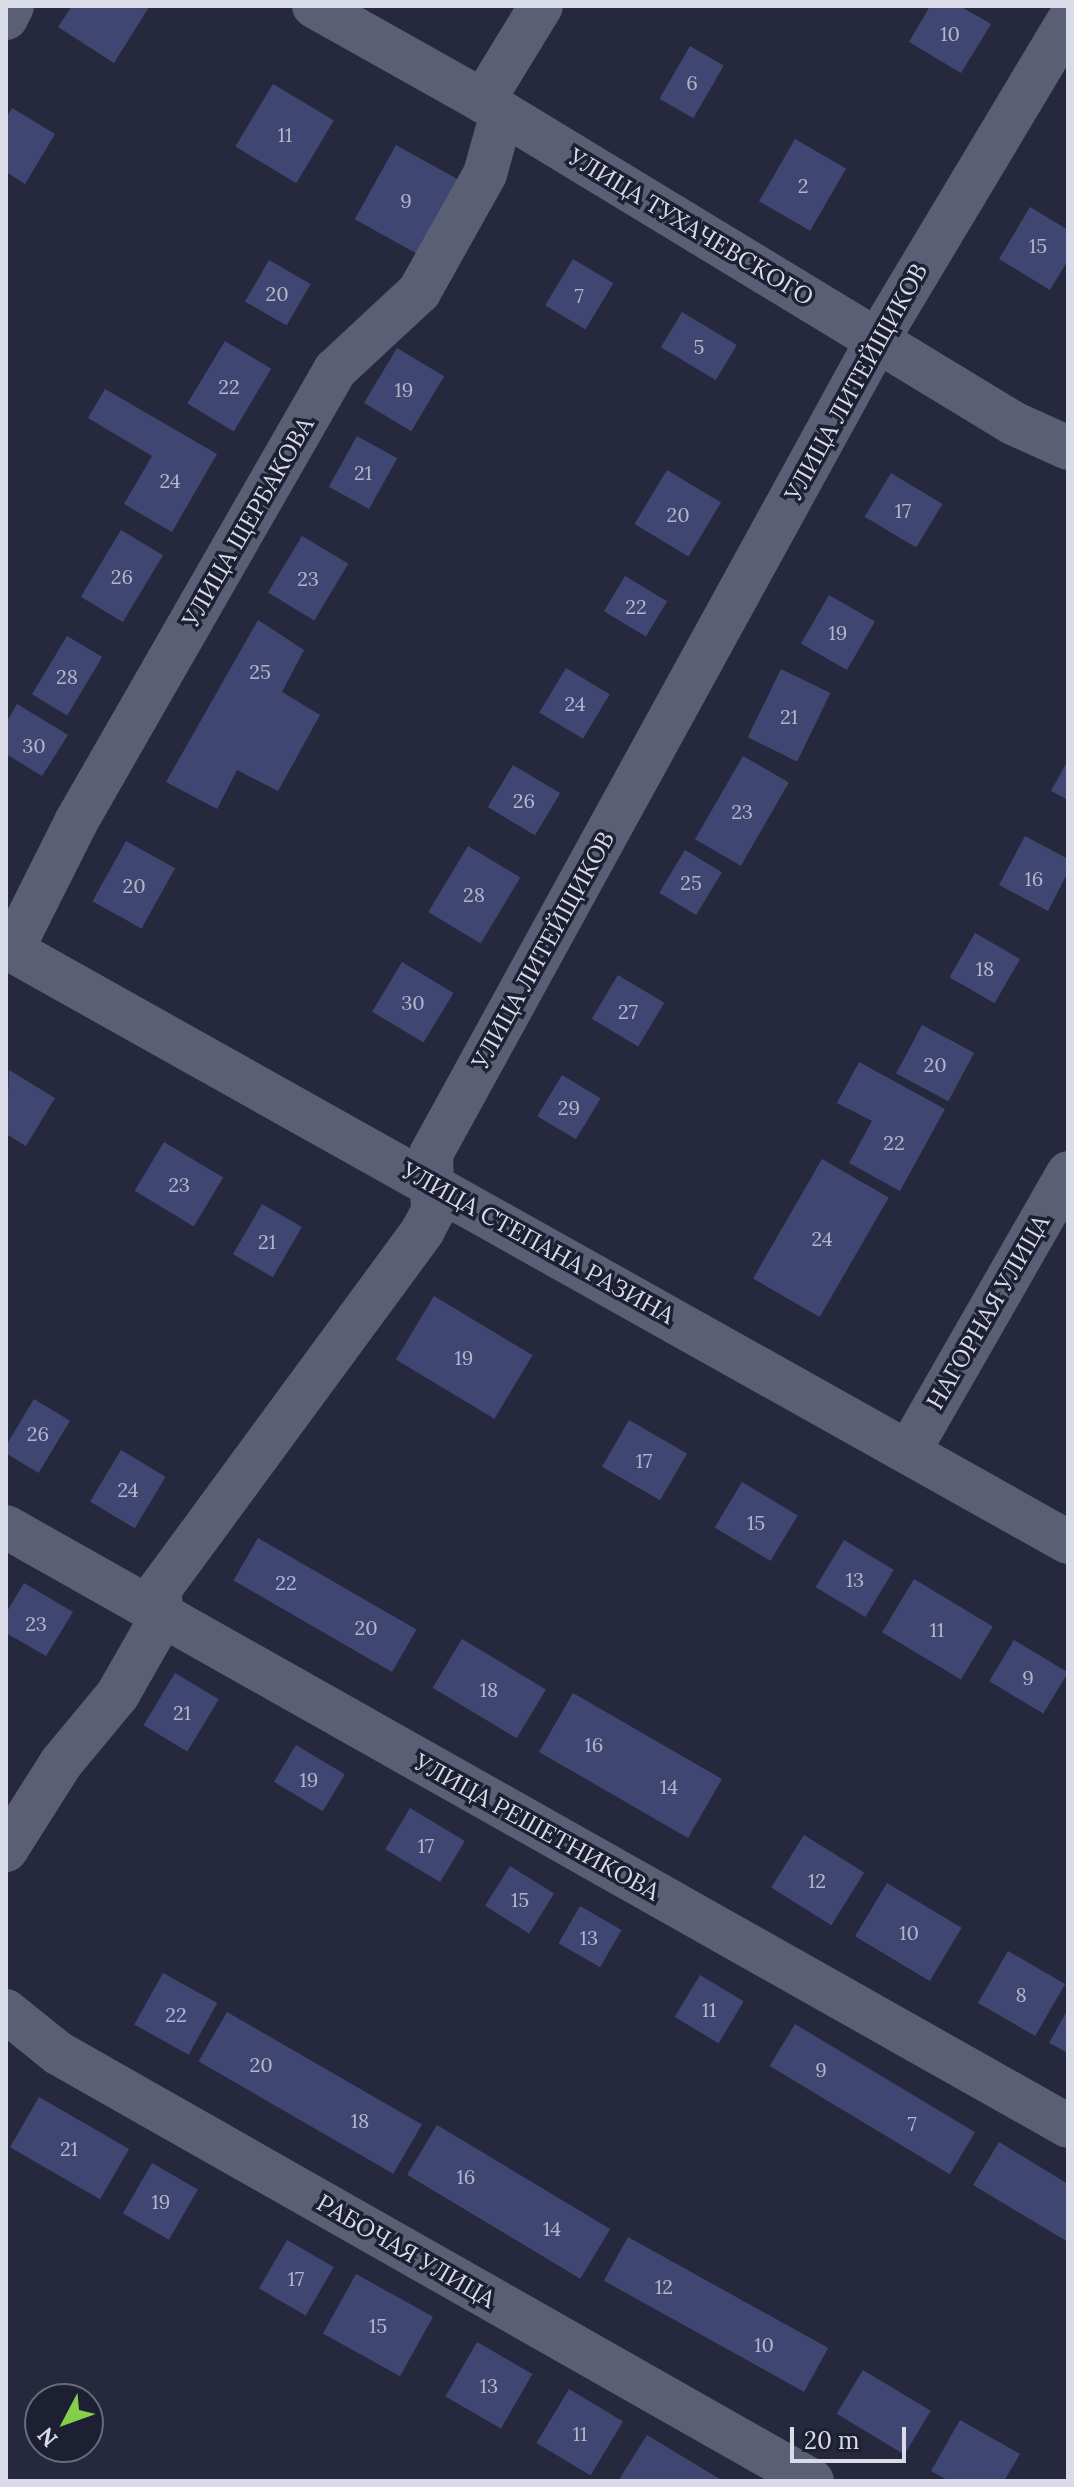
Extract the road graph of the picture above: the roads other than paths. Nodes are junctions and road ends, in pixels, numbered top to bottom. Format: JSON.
{"nodes":[{"id":1,"x":12,"y":6,"type":"edge"},
{"id":2,"x":314,"y":6,"type":"edge"},
{"id":3,"x":541,"y":6,"type":"edge"},
{"id":4,"x":6,"y":18,"type":"edge"},
{"id":5,"x":1068,"y":22,"type":"edge"},
{"id":6,"x":492,"y":107,"type":"junction"},
{"id":7,"x":878,"y":339,"type":"junction"},
{"id":8,"x":1068,"y":448,"type":"edge"},
{"id":9,"x":9,"y":948,"type":"edge"},
{"id":10,"x":1068,"y":1173,"type":"edge"},
{"id":11,"x":431,"y":1183,"type":"junction"},
{"id":12,"x":909,"y":1451,"type":"junction"},
{"id":13,"x":6,"y":1527,"type":"edge"},
{"id":14,"x":1068,"y":1542,"type":"edge"},
{"id":15,"x":162,"y":1617,"type":"junction"},
{"id":16,"x":6,"y":1850,"type":"edge"},
{"id":17,"x":6,"y":2011,"type":"edge"},
{"id":18,"x":1068,"y":2126,"type":"edge"},
{"id":19,"x":812,"y":2481,"type":"edge"}],
"edges":[{"from":1,"to":4,"type":"street"},
{"from":2,"to":6,"type":"street","name":"УЛИЦА ТУХАЧЕВСКОГО"},
{"from":3,"to":6,"type":"street","name":"УЛИЦА ЩЕРБАКОВА"},
{"from":5,"to":7,"type":"street","name":"УЛИЦА ЛИТЕЙЩИКОВ"},
{"from":6,"to":7,"type":"street","name":"УЛИЦА ТУХАЧЕВСКОГО"},
{"from":6,"to":9,"type":"street","name":"УЛИЦА ЩЕРБАКОВА"},
{"from":7,"to":8,"type":"street","name":"УЛИЦА ТУХАЧЕВСКОГО"},
{"from":7,"to":11,"type":"street","name":"УЛИЦА ЛИТЕЙЩИКОВ"},
{"from":9,"to":11,"type":"street","name":"УЛИЦА СТЕПАНА РАЗИНА"},
{"from":10,"to":12,"type":"street","name":"НАГОРНАЯ УЛИЦА"},
{"from":11,"to":12,"type":"street","name":"УЛИЦА СТЕПАНА РАЗИНА"},
{"from":11,"to":15,"type":"street","name":"УЛИЦА ЛИТЕЙЩИКОВ"},
{"from":12,"to":14,"type":"street","name":"УЛИЦА СТЕПАНА РАЗИНА"},
{"from":13,"to":15,"type":"street","name":"УЛИЦА РЕШЕТНИКОВА"},
{"from":15,"to":16,"type":"street","name":"УЛИЦА ЛИТЕЙЩИКОВ"},
{"from":15,"to":18,"type":"street","name":"УЛИЦА РЕШЕТНИКОВА"},
{"from":17,"to":19,"type":"street","name":"РАБОЧАЯ УЛИЦА"}]}
